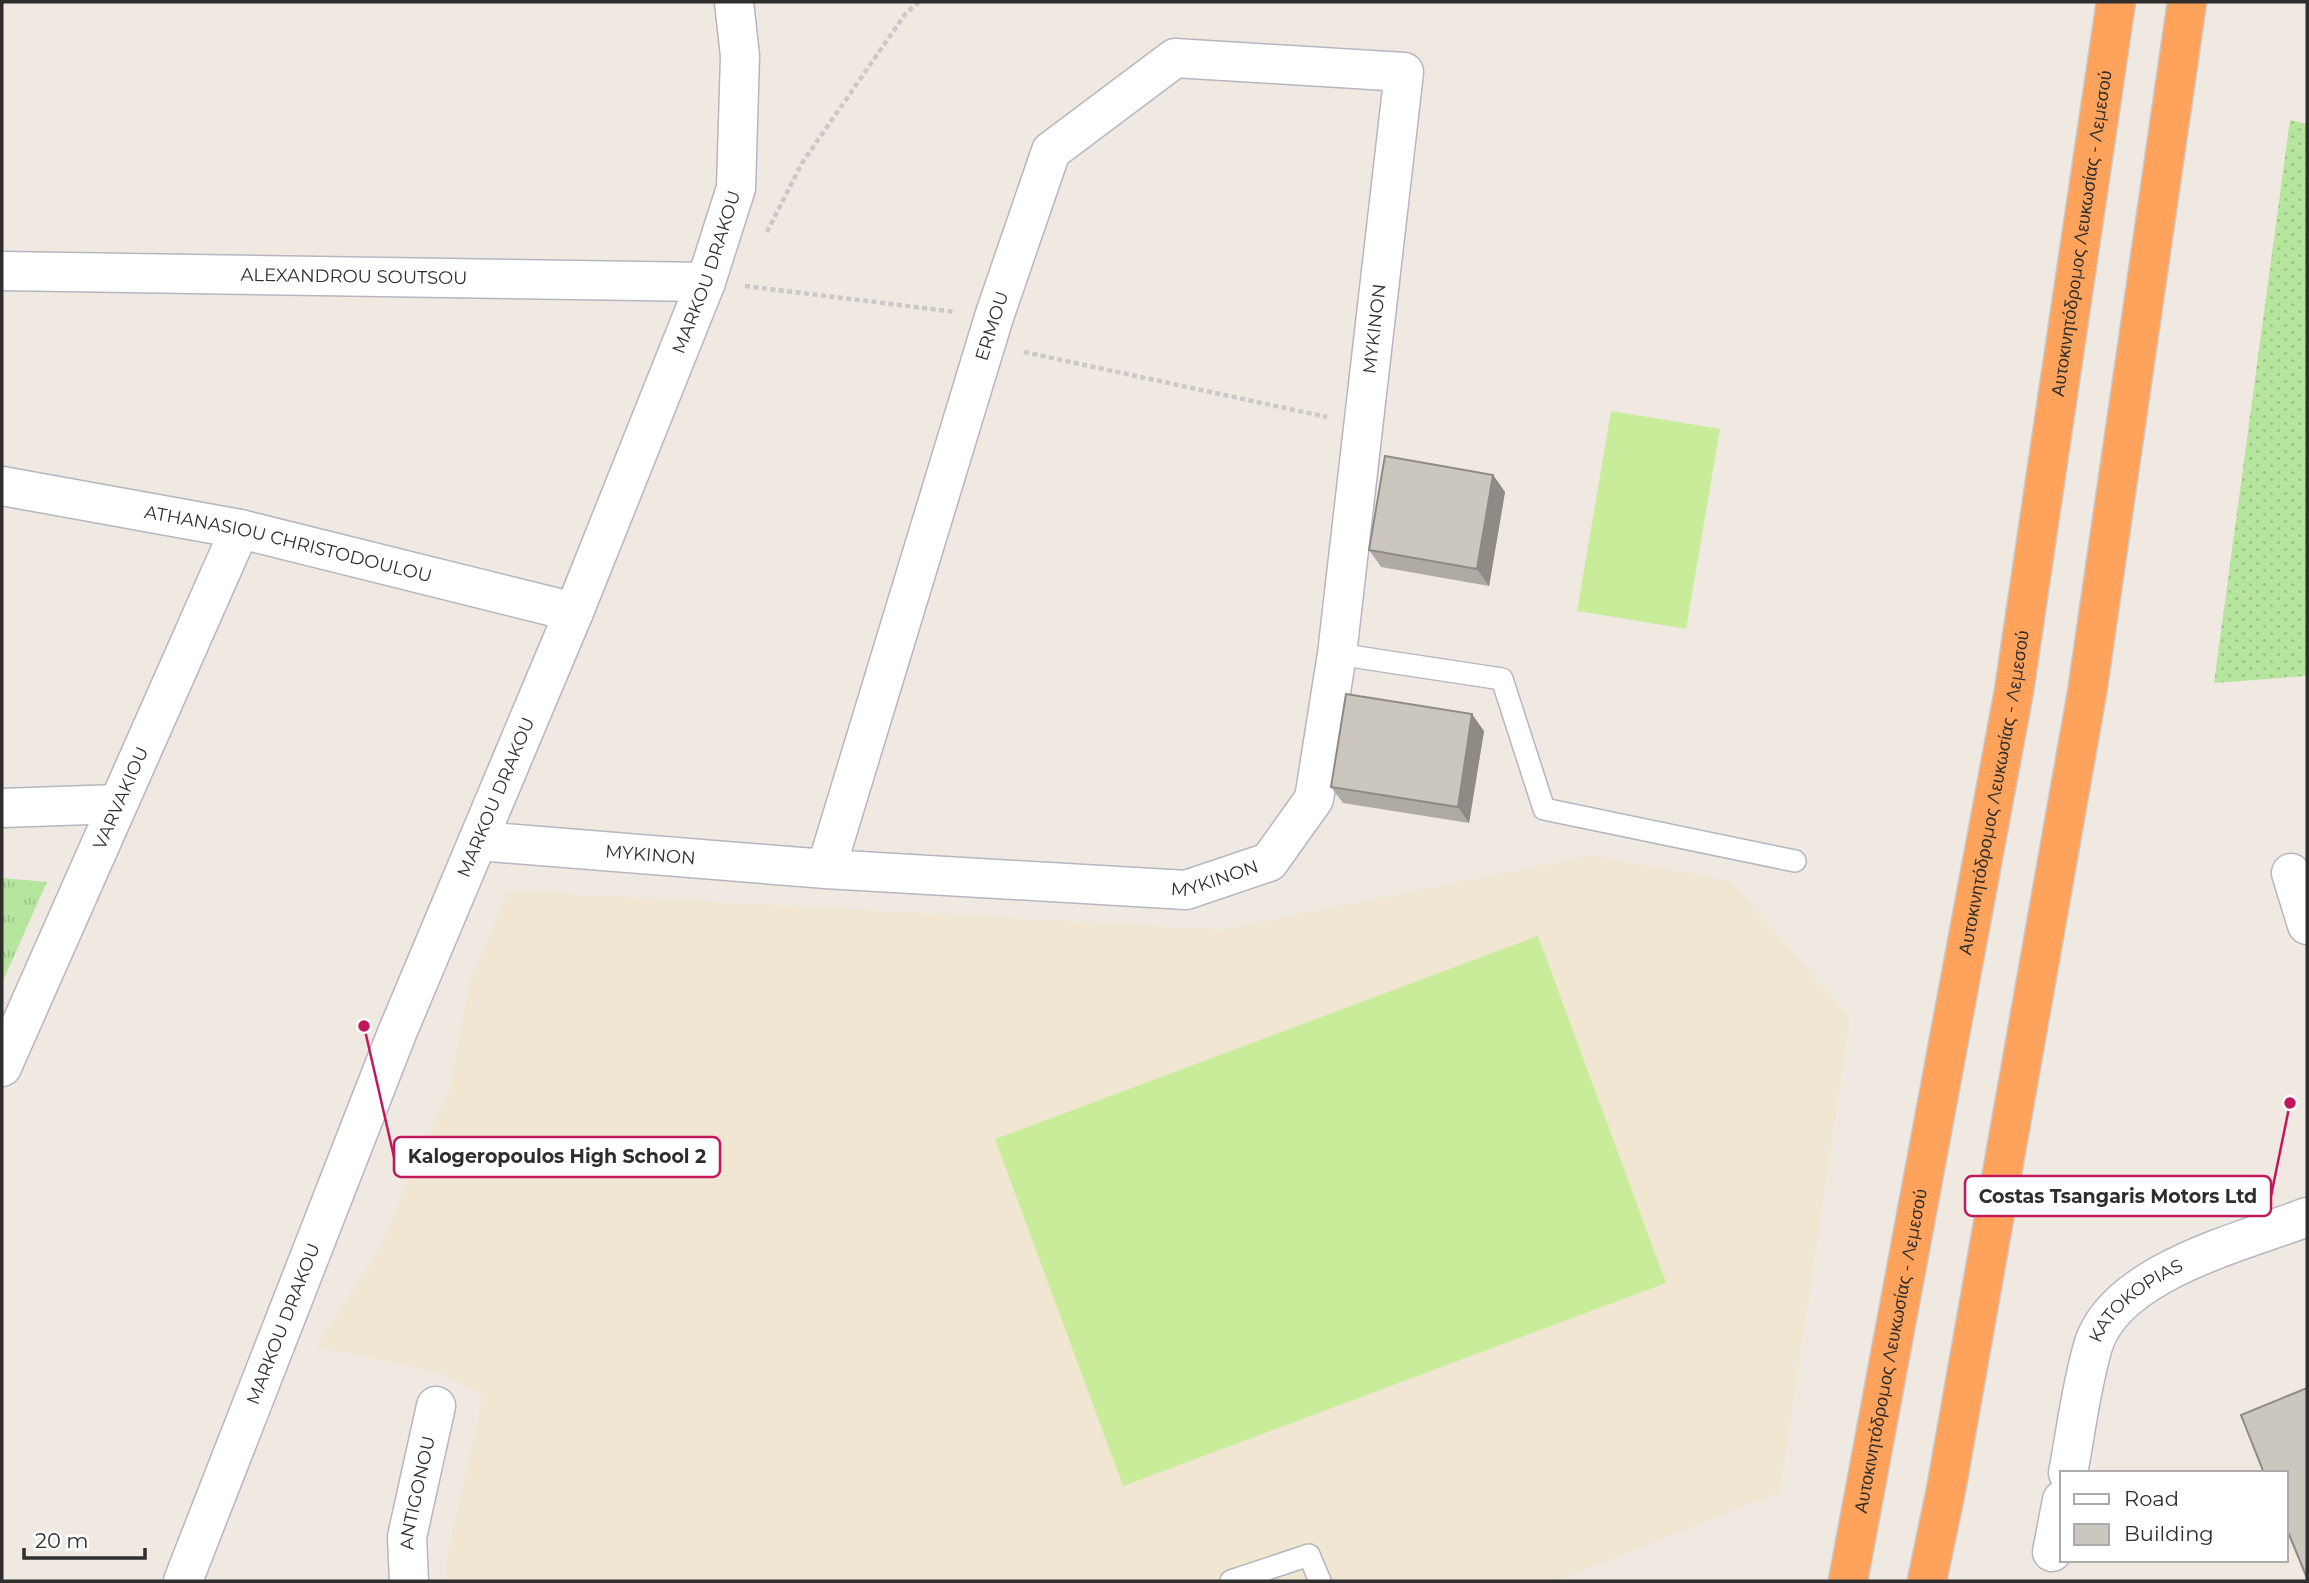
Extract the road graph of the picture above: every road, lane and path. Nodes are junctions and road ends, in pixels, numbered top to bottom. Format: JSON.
{"nodes":[{"id":1,"x":734,"y":2,"type":"edge"},
{"id":2,"x":919,"y":2,"type":"edge"},
{"id":3,"x":2116,"y":2,"type":"edge"},
{"id":4,"x":2187,"y":2,"type":"edge"},
{"id":5,"x":1404,"y":72,"type":"joint"},
{"id":6,"x":764,"y":237,"type":"dead end"},
{"id":7,"x":2,"y":271,"type":"edge"},
{"id":8,"x":746,"y":273,"type":"dead end"},
{"id":9,"x":706,"y":282,"type":"junction"},
{"id":10,"x":990,"y":330,"type":"junction"},
{"id":11,"x":1363,"y":425,"type":"junction"},
{"id":12,"x":2,"y":486,"type":"edge"},
{"id":13,"x":240,"y":529,"type":"junction"},
{"id":14,"x":573,"y":612,"type":"junction"},
{"id":15,"x":1337,"y":654,"type":"junction"},
{"id":16,"x":118,"y":804,"type":"junction"},
{"id":17,"x":2,"y":808,"type":"edge"},
{"id":18,"x":478,"y":841,"type":"junction"},
{"id":19,"x":1795,"y":861,"type":"dead end"},
{"id":20,"x":826,"y":869,"type":"junction"},
{"id":21,"x":2291,"y":873,"type":"dead end"},
{"id":22,"x":2307,"y":925,"type":"edge"},
{"id":23,"x":2,"y":1067,"type":"edge"},
{"id":24,"x":2307,"y":1217,"type":"edge"},
{"id":25,"x":436,"y":1406,"type":"dead end"},
{"id":26,"x":2068,"y":1471,"type":"edge"},
{"id":27,"x":1870,"y":1473,"type":"junction"},
{"id":28,"x":1946,"y":1490,"type":"junction"},
{"id":29,"x":2060,"y":1510,"type":"edge"},
{"id":30,"x":2052,"y":1552,"type":"dead end"},
{"id":31,"x":183,"y":1581,"type":"edge"},
{"id":32,"x":409,"y":1581,"type":"edge"},
{"id":33,"x":1231,"y":1581,"type":"edge"},
{"id":34,"x":1320,"y":1581,"type":"edge"},
{"id":35,"x":1842,"y":1581,"type":"edge"},
{"id":36,"x":1848,"y":1581,"type":"edge"},
{"id":37,"x":1927,"y":1581,"type":"edge"},
{"id":38,"x":1938,"y":1581,"type":"edge"}],
"edges":[{"from":1,"to":9,"type":"street","name":"MARKOU DRAKOU"},
{"from":2,"to":6,"type":"path"},
{"from":3,"to":27,"type":"highway","name":"Αυτοκινητόδρομος Λευκωσίας - Λεμεσού"},
{"from":4,"to":28,"type":"highway"},
{"from":5,"to":10,"type":"street","name":"ERMOU"},
{"from":5,"to":11,"type":"street","name":"MYKINON"},
{"from":7,"to":9,"type":"street","name":"ALEXANDROU SOUTSOU"},
{"from":8,"to":10,"type":"path"},
{"from":9,"to":14,"type":"street","name":"MARKOU DRAKOU"},
{"from":10,"to":11,"type":"path"},
{"from":10,"to":20,"type":"street","name":"ERMOU"},
{"from":11,"to":15,"type":"street","name":"MYKINON"},
{"from":12,"to":13,"type":"street","name":"ATHANASIOU CHRISTODOULOU"},
{"from":13,"to":14,"type":"street","name":"ATHANASIOU CHRISTODOULOU"},
{"from":13,"to":16,"type":"street","name":"VARVAKIOU"},
{"from":14,"to":18,"type":"street","name":"MARKOU DRAKOU"},
{"from":15,"to":19,"type":"lane"},
{"from":15,"to":20,"type":"street","name":"MYKINON"},
{"from":16,"to":17,"type":"street"},
{"from":16,"to":23,"type":"street","name":"VARVAKIOU"},
{"from":18,"to":20,"type":"street","name":"MYKINON"},
{"from":18,"to":31,"type":"street","name":"MARKOU DRAKOU"},
{"from":21,"to":22,"type":"street"},
{"from":24,"to":26,"type":"street","name":"KATOKOPIAS"},
{"from":25,"to":32,"type":"street","name":"ANTIGONOU"},
{"from":27,"to":35,"type":"highway"},
{"from":27,"to":36,"type":"highway","name":"Αυτοκινητόδρομος Λευκωσίας - Λεμεσού"},
{"from":28,"to":37,"type":"highway"},
{"from":28,"to":38,"type":"highway"},
{"from":29,"to":30,"type":"street"},
{"from":33,"to":34,"type":"lane"}]}
